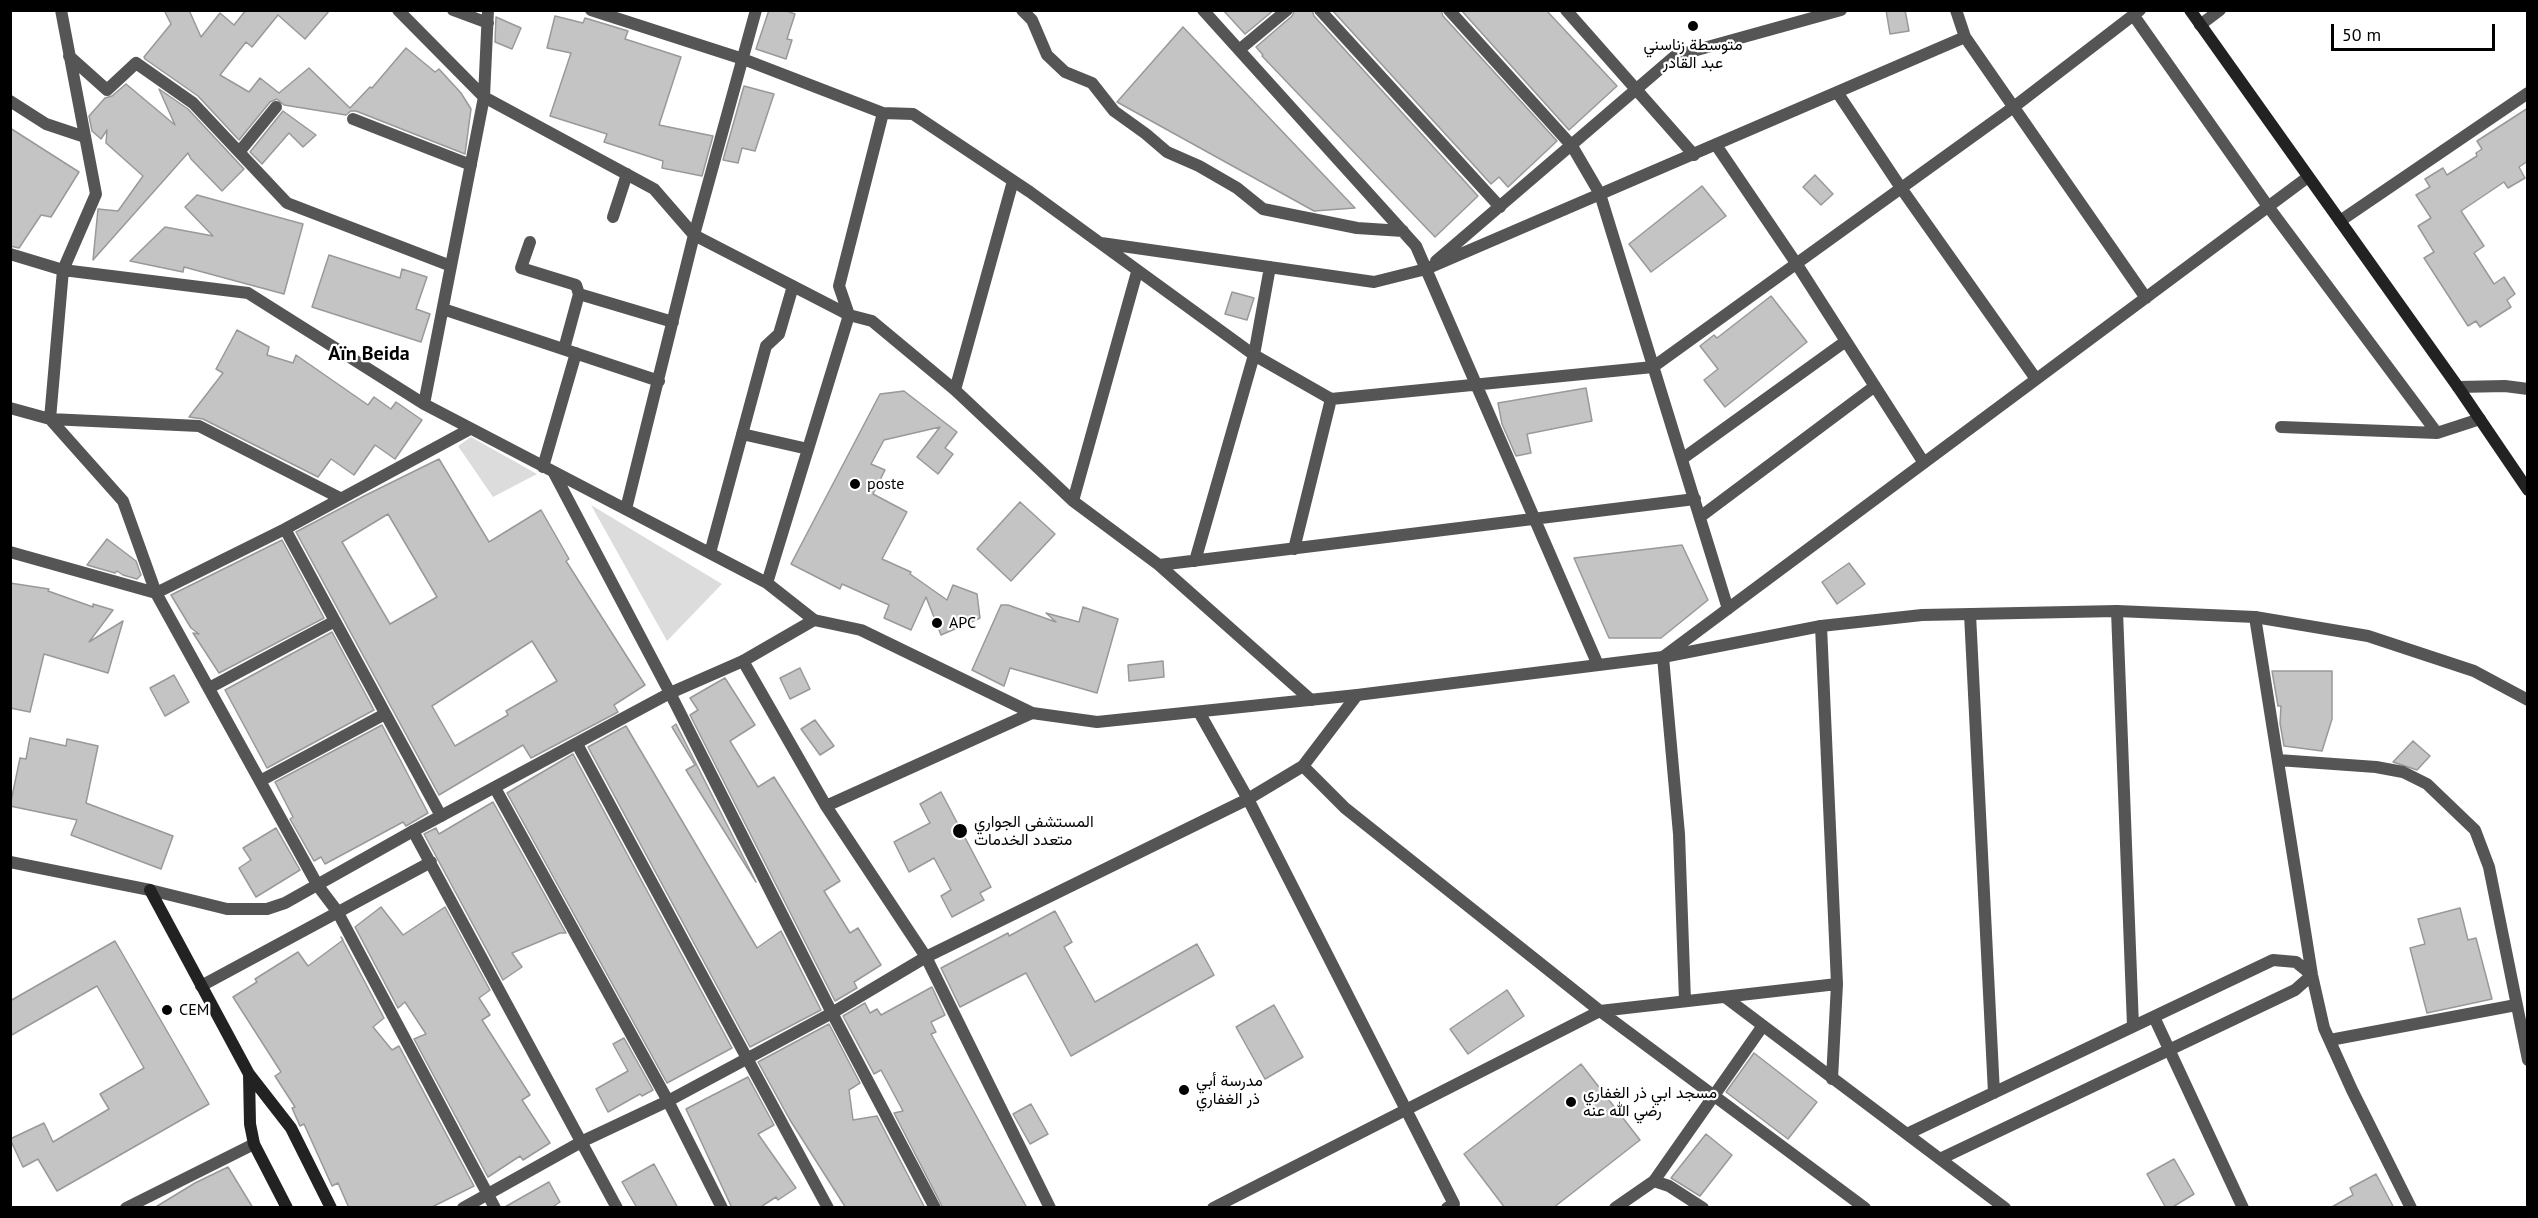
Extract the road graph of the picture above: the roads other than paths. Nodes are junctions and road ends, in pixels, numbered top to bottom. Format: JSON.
{"nodes":[{"id":1,"x":61,"y":10,"type":"edge"},
{"id":2,"x":398,"y":10,"type":"edge"},
{"id":3,"x":453,"y":10,"type":"edge"},
{"id":4,"x":591,"y":10,"type":"edge"},
{"id":5,"x":756,"y":10,"type":"edge"},
{"id":6,"x":1022,"y":10,"type":"edge"},
{"id":7,"x":1203,"y":10,"type":"edge"},
{"id":8,"x":1287,"y":10,"type":"edge"},
{"id":9,"x":1320,"y":10,"type":"edge"},
{"id":10,"x":1449,"y":10,"type":"edge"},
{"id":11,"x":1566,"y":10,"type":"edge"},
{"id":12,"x":1841,"y":10,"type":"edge"},
{"id":13,"x":1956,"y":10,"type":"edge"},
{"id":14,"x":2190,"y":10,"type":"edge"},
{"id":15,"x":2220,"y":10,"type":"edge"},
{"id":16,"x":2137,"y":14,"type":"edge"},
{"id":17,"x":488,"y":17,"type":"edge"},
{"id":18,"x":2200,"y":25,"type":"junction"},
{"id":19,"x":1965,"y":37,"type":"junction"},
{"id":20,"x":1239,"y":50,"type":"junction"},
{"id":21,"x":69,"y":56,"type":"junction"},
{"id":22,"x":743,"y":59,"type":"junction"},
{"id":23,"x":1637,"y":90,"type":"junction"},
{"id":24,"x":1838,"y":92,"type":"junction"},
{"id":25,"x":2528,"y":93,"type":"edge"},
{"id":26,"x":484,"y":98,"type":"junction"},
{"id":27,"x":10,"y":101,"type":"edge"},
{"id":28,"x":2015,"y":106,"type":"junction"},
{"id":29,"x":276,"y":107,"type":"dead end"},
{"id":30,"x":883,"y":113,"type":"junction"},
{"id":31,"x":353,"y":119,"type":"dead end"},
{"id":32,"x":85,"y":137,"type":"junction"},
{"id":33,"x":1716,"y":145,"type":"junction"},
{"id":34,"x":1572,"y":146,"type":"junction"},
{"id":35,"x":240,"y":151,"type":"junction"},
{"id":36,"x":1694,"y":155,"type":"junction"},
{"id":37,"x":471,"y":165,"type":"junction"},
{"id":38,"x":627,"y":174,"type":"junction"},
{"id":39,"x":2308,"y":177,"type":"junction"},
{"id":40,"x":1013,"y":181,"type":"junction"},
{"id":41,"x":1901,"y":188,"type":"junction"},
{"id":42,"x":1600,"y":195,"type":"junction"},
{"id":43,"x":2267,"y":205,"type":"junction"},
{"id":44,"x":1500,"y":207,"type":"junction"},
{"id":45,"x":613,"y":217,"type":"dead end"},
{"id":46,"x":2340,"y":221,"type":"junction"},
{"id":47,"x":1403,"y":231,"type":"junction"},
{"id":48,"x":694,"y":235,"type":"junction"},
{"id":49,"x":530,"y":242,"type":"dead end"},
{"id":50,"x":1099,"y":243,"type":"junction"},
{"id":51,"x":10,"y":254,"type":"edge"},
{"id":52,"x":1796,"y":263,"type":"junction"},
{"id":53,"x":451,"y":266,"type":"junction"},
{"id":54,"x":1270,"y":267,"type":"junction"},
{"id":55,"x":1426,"y":269,"type":"junction"},
{"id":56,"x":63,"y":270,"type":"junction"},
{"id":57,"x":1137,"y":272,"type":"junction"},
{"id":58,"x":793,"y":286,"type":"junction"},
{"id":59,"x":579,"y":294,"type":"junction"},
{"id":60,"x":2146,"y":298,"type":"junction"},
{"id":61,"x":443,"y":309,"type":"junction"},
{"id":62,"x":849,"y":315,"type":"junction"},
{"id":63,"x":673,"y":322,"type":"junction"},
{"id":64,"x":1846,"y":341,"type":"junction"},
{"id":65,"x":570,"y":351,"type":"junction"},
{"id":66,"x":1254,"y":356,"type":"junction"},
{"id":67,"x":1653,"y":367,"type":"junction"},
{"id":68,"x":2036,"y":380,"type":"junction"},
{"id":69,"x":659,"y":381,"type":"junction"},
{"id":70,"x":1475,"y":384,"type":"junction"},
{"id":71,"x":1875,"y":386,"type":"junction"},
{"id":72,"x":2458,"y":387,"type":"junction"},
{"id":73,"x":2528,"y":389,"type":"edge"},
{"id":74,"x":955,"y":390,"type":"junction"},
{"id":75,"x":1331,"y":399,"type":"junction"},
{"id":76,"x":424,"y":404,"type":"junction"},
{"id":77,"x":10,"y":408,"type":"edge"},
{"id":78,"x":50,"y":419,"type":"junction"},
{"id":79,"x":2481,"y":419,"type":"junction"},
{"id":80,"x":2281,"y":427,"type":"dead end"},
{"id":81,"x":470,"y":429,"type":"junction"},
{"id":82,"x":2437,"y":433,"type":"junction"},
{"id":83,"x":742,"y":434,"type":"junction"},
{"id":84,"x":808,"y":449,"type":"junction"},
{"id":85,"x":1682,"y":459,"type":"junction"},
{"id":86,"x":1924,"y":463,"type":"junction"},
{"id":87,"x":548,"y":470,"type":"junction"},
{"id":88,"x":2528,"y":490,"type":"edge"},
{"id":89,"x":340,"y":498,"type":"junction"},
{"id":90,"x":1695,"y":499,"type":"junction"},
{"id":91,"x":1073,"y":501,"type":"junction"},
{"id":92,"x":626,"y":509,"type":"junction"},
{"id":93,"x":1700,"y":517,"type":"junction"},
{"id":94,"x":1534,"y":520,"type":"junction"},
{"id":95,"x":285,"y":529,"type":"junction"},
{"id":96,"x":1294,"y":549,"type":"junction"},
{"id":97,"x":10,"y":552,"type":"edge"},
{"id":98,"x":710,"y":553,"type":"junction"},
{"id":99,"x":1195,"y":561,"type":"junction"},
{"id":100,"x":1159,"y":565,"type":"junction"},
{"id":101,"x":767,"y":583,"type":"junction"},
{"id":102,"x":156,"y":592,"type":"junction"},
{"id":103,"x":1728,"y":609,"type":"junction"},
{"id":104,"x":2117,"y":611,"type":"junction"},
{"id":105,"x":1970,"y":614,"type":"junction"},
{"id":106,"x":2255,"y":617,"type":"junction"},
{"id":107,"x":814,"y":620,"type":"junction"},
{"id":108,"x":335,"y":621,"type":"junction"},
{"id":109,"x":1821,"y":626,"type":"junction"},
{"id":110,"x":1663,"y":657,"type":"junction"},
{"id":111,"x":743,"y":661,"type":"junction"},
{"id":112,"x":1598,"y":665,"type":"junction"},
{"id":113,"x":209,"y":688,"type":"junction"},
{"id":114,"x":670,"y":693,"type":"junction"},
{"id":115,"x":1357,"y":695,"type":"junction"},
{"id":116,"x":2526,"y":699,"type":"edge"},
{"id":117,"x":1311,"y":700,"type":"junction"},
{"id":118,"x":1199,"y":712,"type":"junction"},
{"id":119,"x":1032,"y":713,"type":"junction"},
{"id":120,"x":385,"y":714,"type":"junction"},
{"id":121,"x":577,"y":744,"type":"junction"},
{"id":122,"x":2278,"y":760,"type":"junction"},
{"id":123,"x":1303,"y":766,"type":"junction"},
{"id":124,"x":260,"y":781,"type":"junction"},
{"id":125,"x":495,"y":788,"type":"junction"},
{"id":126,"x":1248,"y":799,"type":"junction"},
{"id":127,"x":826,"y":806,"type":"junction"},
{"id":128,"x":441,"y":816,"type":"junction"},
{"id":129,"x":413,"y":831,"type":"junction"},
{"id":130,"x":10,"y":862,"type":"edge"},
{"id":131,"x":431,"y":862,"type":"junction"},
{"id":132,"x":318,"y":886,"type":"junction"},
{"id":133,"x":150,"y":890,"type":"junction"},
{"id":134,"x":337,"y":911,"type":"junction"},
{"id":135,"x":926,"y":957,"type":"junction"},
{"id":136,"x":2312,"y":975,"type":"junction"},
{"id":137,"x":1837,"y":984,"type":"junction"},
{"id":138,"x":201,"y":986,"type":"junction"},
{"id":139,"x":1725,"y":997,"type":"junction"},
{"id":140,"x":1684,"y":1001,"type":"junction"},
{"id":141,"x":2516,"y":1005,"type":"junction"},
{"id":142,"x":1600,"y":1011,"type":"junction"},
{"id":143,"x":832,"y":1013,"type":"junction"},
{"id":144,"x":2154,"y":1017,"type":"junction"},
{"id":145,"x":2133,"y":1026,"type":"junction"},
{"id":146,"x":1762,"y":1027,"type":"junction"},
{"id":147,"x":2330,"y":1040,"type":"junction"},
{"id":148,"x":2168,"y":1050,"type":"junction"},
{"id":149,"x":747,"y":1057,"type":"junction"},
{"id":150,"x":2528,"y":1060,"type":"edge"},
{"id":151,"x":249,"y":1074,"type":"junction"},
{"id":152,"x":1832,"y":1079,"type":"junction"},
{"id":153,"x":1994,"y":1093,"type":"junction"},
{"id":154,"x":1713,"y":1094,"type":"junction"},
{"id":155,"x":668,"y":1101,"type":"junction"},
{"id":156,"x":1405,"y":1108,"type":"junction"},
{"id":157,"x":1907,"y":1134,"type":"junction"},
{"id":158,"x":583,"y":1142,"type":"junction"},
{"id":159,"x":254,"y":1144,"type":"junction"},
{"id":160,"x":1940,"y":1159,"type":"junction"},
{"id":161,"x":1654,"y":1181,"type":"junction"},
{"id":162,"x":488,"y":1194,"type":"junction"},
{"id":163,"x":126,"y":1208,"type":"edge"},
{"id":164,"x":287,"y":1208,"type":"edge"},
{"id":165,"x":331,"y":1208,"type":"edge"},
{"id":166,"x":463,"y":1208,"type":"edge"},
{"id":167,"x":495,"y":1208,"type":"edge"},
{"id":168,"x":617,"y":1208,"type":"edge"},
{"id":169,"x":722,"y":1208,"type":"edge"},
{"id":170,"x":828,"y":1208,"type":"edge"},
{"id":171,"x":935,"y":1208,"type":"edge"},
{"id":172,"x":1050,"y":1208,"type":"edge"},
{"id":173,"x":1213,"y":1208,"type":"edge"},
{"id":174,"x":1447,"y":1208,"type":"edge"},
{"id":175,"x":1615,"y":1208,"type":"edge"},
{"id":176,"x":1703,"y":1208,"type":"edge"},
{"id":177,"x":1865,"y":1208,"type":"edge"},
{"id":178,"x":2005,"y":1208,"type":"edge"},
{"id":179,"x":2243,"y":1208,"type":"edge"},
{"id":180,"x":2411,"y":1208,"type":"edge"}],
"edges":[{"from":1,"to":21,"type":"street"},
{"from":2,"to":26,"type":"street"},
{"from":3,"to":17,"type":"street"},
{"from":4,"to":22,"type":"street"},
{"from":5,"to":22,"type":"street"},
{"from":6,"to":47,"type":"street"},
{"from":7,"to":20,"type":"street"},
{"from":8,"to":20,"type":"street"},
{"from":9,"to":44,"type":"street"},
{"from":10,"to":34,"type":"street"},
{"from":11,"to":23,"type":"street"},
{"from":12,"to":23,"type":"street"},
{"from":13,"to":19,"type":"street"},
{"from":14,"to":18,"type":"main road"},
{"from":15,"to":18,"type":"street"},
{"from":16,"to":28,"type":"street"},
{"from":16,"to":43,"type":"street"},
{"from":17,"to":26,"type":"street"},
{"from":18,"to":39,"type":"main road"},
{"from":19,"to":24,"type":"street"},
{"from":19,"to":28,"type":"street"},
{"from":20,"to":47,"type":"street"},
{"from":21,"to":32,"type":"street"},
{"from":21,"to":35,"type":"street"},
{"from":22,"to":30,"type":"street"},
{"from":22,"to":48,"type":"street"},
{"from":23,"to":34,"type":"street"},
{"from":23,"to":36,"type":"street"},
{"from":24,"to":33,"type":"street"},
{"from":24,"to":41,"type":"street"},
{"from":25,"to":46,"type":"street"},
{"from":26,"to":37,"type":"street"},
{"from":26,"to":38,"type":"street"},
{"from":27,"to":32,"type":"street"},
{"from":28,"to":41,"type":"street"},
{"from":28,"to":60,"type":"street"},
{"from":29,"to":35,"type":"street"},
{"from":30,"to":40,"type":"street"},
{"from":30,"to":62,"type":"street"},
{"from":31,"to":37,"type":"street"},
{"from":32,"to":56,"type":"street"},
{"from":33,"to":36,"type":"street"},
{"from":33,"to":52,"type":"street"},
{"from":34,"to":42,"type":"street"},
{"from":34,"to":44,"type":"street"},
{"from":35,"to":53,"type":"street"},
{"from":36,"to":42,"type":"street"},
{"from":37,"to":53,"type":"street"},
{"from":38,"to":45,"type":"street"},
{"from":38,"to":48,"type":"street"},
{"from":39,"to":43,"type":"street"},
{"from":39,"to":46,"type":"main road"},
{"from":40,"to":50,"type":"street"},
{"from":40,"to":74,"type":"street"},
{"from":41,"to":52,"type":"street"},
{"from":41,"to":68,"type":"street"},
{"from":42,"to":55,"type":"street"},
{"from":42,"to":67,"type":"street"},
{"from":43,"to":60,"type":"street"},
{"from":43,"to":82,"type":"street"},
{"from":44,"to":55,"type":"street"},
{"from":46,"to":72,"type":"main road"},
{"from":47,"to":55,"type":"street"},
{"from":48,"to":58,"type":"street"},
{"from":48,"to":63,"type":"street"},
{"from":49,"to":59,"type":"street"},
{"from":50,"to":54,"type":"street"},
{"from":50,"to":57,"type":"street"},
{"from":51,"to":56,"type":"street"},
{"from":52,"to":64,"type":"street"},
{"from":52,"to":67,"type":"street"},
{"from":53,"to":61,"type":"street"},
{"from":54,"to":55,"type":"street"},
{"from":54,"to":66,"type":"street"},
{"from":55,"to":70,"type":"street"},
{"from":56,"to":76,"type":"street"},
{"from":56,"to":78,"type":"street"},
{"from":57,"to":66,"type":"street"},
{"from":57,"to":91,"type":"street"},
{"from":58,"to":62,"type":"street"},
{"from":58,"to":83,"type":"street"},
{"from":59,"to":63,"type":"street"},
{"from":59,"to":65,"type":"street"},
{"from":60,"to":68,"type":"street"},
{"from":61,"to":65,"type":"street"},
{"from":61,"to":76,"type":"street"},
{"from":62,"to":74,"type":"street"},
{"from":62,"to":84,"type":"street"},
{"from":63,"to":69,"type":"street"},
{"from":64,"to":71,"type":"street"},
{"from":64,"to":85,"type":"street"},
{"from":65,"to":69,"type":"street"},
{"from":65,"to":87,"type":"street"},
{"from":66,"to":75,"type":"street"},
{"from":66,"to":99,"type":"street"},
{"from":67,"to":70,"type":"street"},
{"from":67,"to":85,"type":"street"},
{"from":68,"to":86,"type":"street"},
{"from":69,"to":92,"type":"street"},
{"from":70,"to":75,"type":"street"},
{"from":70,"to":94,"type":"street"},
{"from":71,"to":86,"type":"street"},
{"from":71,"to":93,"type":"street"},
{"from":72,"to":73,"type":"street"},
{"from":72,"to":79,"type":"main road"},
{"from":74,"to":91,"type":"street"},
{"from":75,"to":96,"type":"street"},
{"from":76,"to":81,"type":"street"},
{"from":77,"to":78,"type":"street"},
{"from":78,"to":89,"type":"street"},
{"from":78,"to":102,"type":"street"},
{"from":79,"to":82,"type":"street"},
{"from":79,"to":88,"type":"main road"},
{"from":80,"to":82,"type":"street"},
{"from":81,"to":87,"type":"street"},
{"from":81,"to":89,"type":"street"},
{"from":83,"to":84,"type":"street"},
{"from":83,"to":98,"type":"street"},
{"from":84,"to":101,"type":"street"},
{"from":85,"to":90,"type":"street"},
{"from":86,"to":103,"type":"street"},
{"from":87,"to":92,"type":"street"},
{"from":87,"to":114,"type":"street"},
{"from":89,"to":95,"type":"street"},
{"from":90,"to":93,"type":"street"},
{"from":90,"to":94,"type":"street"},
{"from":91,"to":100,"type":"street"},
{"from":92,"to":98,"type":"street"},
{"from":93,"to":103,"type":"street"},
{"from":94,"to":96,"type":"street"},
{"from":94,"to":112,"type":"street"},
{"from":95,"to":102,"type":"street"},
{"from":95,"to":108,"type":"street"},
{"from":96,"to":99,"type":"street"},
{"from":97,"to":102,"type":"street"},
{"from":98,"to":101,"type":"street"},
{"from":99,"to":100,"type":"street"},
{"from":100,"to":117,"type":"street"},
{"from":101,"to":107,"type":"street"},
{"from":102,"to":113,"type":"street"},
{"from":103,"to":110,"type":"street"},
{"from":104,"to":105,"type":"street"},
{"from":104,"to":106,"type":"street"},
{"from":104,"to":145,"type":"street"},
{"from":105,"to":109,"type":"street"},
{"from":105,"to":153,"type":"street"},
{"from":106,"to":116,"type":"street"},
{"from":106,"to":122,"type":"street"},
{"from":107,"to":111,"type":"street"},
{"from":107,"to":119,"type":"street"},
{"from":108,"to":113,"type":"street"},
{"from":108,"to":120,"type":"street"},
{"from":109,"to":110,"type":"street"},
{"from":109,"to":137,"type":"street"},
{"from":110,"to":112,"type":"street"},
{"from":110,"to":140,"type":"street"},
{"from":111,"to":114,"type":"street"},
{"from":111,"to":127,"type":"street"},
{"from":112,"to":115,"type":"street"},
{"from":113,"to":124,"type":"street"},
{"from":114,"to":121,"type":"street"},
{"from":114,"to":143,"type":"street"},
{"from":115,"to":117,"type":"street"},
{"from":115,"to":123,"type":"street"},
{"from":117,"to":118,"type":"street"},
{"from":118,"to":119,"type":"street"},
{"from":118,"to":126,"type":"street"},
{"from":119,"to":127,"type":"street"},
{"from":120,"to":124,"type":"street"},
{"from":120,"to":128,"type":"street"},
{"from":121,"to":125,"type":"street"},
{"from":121,"to":149,"type":"street"},
{"from":122,"to":136,"type":"street"},
{"from":122,"to":141,"type":"street"},
{"from":123,"to":126,"type":"street"},
{"from":123,"to":142,"type":"street"},
{"from":124,"to":132,"type":"street"},
{"from":125,"to":128,"type":"street"},
{"from":125,"to":155,"type":"street"},
{"from":126,"to":135,"type":"street"},
{"from":126,"to":156,"type":"street"},
{"from":127,"to":135,"type":"street"},
{"from":128,"to":129,"type":"street"},
{"from":129,"to":131,"type":"street"},
{"from":129,"to":132,"type":"street"},
{"from":130,"to":133,"type":"street"},
{"from":131,"to":134,"type":"street"},
{"from":131,"to":158,"type":"street"},
{"from":132,"to":133,"type":"street"},
{"from":132,"to":134,"type":"street"},
{"from":133,"to":138,"type":"main road"},
{"from":134,"to":138,"type":"street"},
{"from":134,"to":162,"type":"street"},
{"from":135,"to":143,"type":"street"},
{"from":135,"to":172,"type":"street"},
{"from":136,"to":144,"type":"street"},
{"from":136,"to":147,"type":"street"},
{"from":136,"to":148,"type":"street"},
{"from":137,"to":139,"type":"street"},
{"from":137,"to":152,"type":"street"},
{"from":138,"to":151,"type":"main road"},
{"from":139,"to":140,"type":"street"},
{"from":139,"to":146,"type":"street"},
{"from":140,"to":142,"type":"street"},
{"from":141,"to":147,"type":"street"},
{"from":141,"to":150,"type":"street"},
{"from":142,"to":154,"type":"street"},
{"from":142,"to":156,"type":"street"},
{"from":143,"to":149,"type":"street"},
{"from":143,"to":171,"type":"street"},
{"from":144,"to":145,"type":"street"},
{"from":144,"to":148,"type":"street"},
{"from":145,"to":153,"type":"street"},
{"from":146,"to":152,"type":"street"},
{"from":146,"to":154,"type":"street"},
{"from":147,"to":180,"type":"street"},
{"from":148,"to":160,"type":"street"},
{"from":148,"to":179,"type":"street"},
{"from":149,"to":155,"type":"street"},
{"from":149,"to":170,"type":"street"},
{"from":151,"to":159,"type":"main road"},
{"from":151,"to":165,"type":"main road"},
{"from":152,"to":157,"type":"street"},
{"from":153,"to":157,"type":"street"},
{"from":154,"to":161,"type":"street"},
{"from":154,"to":177,"type":"street"},
{"from":155,"to":158,"type":"street"},
{"from":155,"to":169,"type":"street"},
{"from":156,"to":173,"type":"street"},
{"from":156,"to":174,"type":"street"},
{"from":157,"to":160,"type":"street"},
{"from":158,"to":162,"type":"street"},
{"from":158,"to":168,"type":"street"},
{"from":159,"to":163,"type":"street"},
{"from":159,"to":164,"type":"main road"},
{"from":160,"to":178,"type":"street"},
{"from":161,"to":175,"type":"street"},
{"from":161,"to":176,"type":"street"},
{"from":162,"to":166,"type":"street"},
{"from":162,"to":167,"type":"street"}]}
